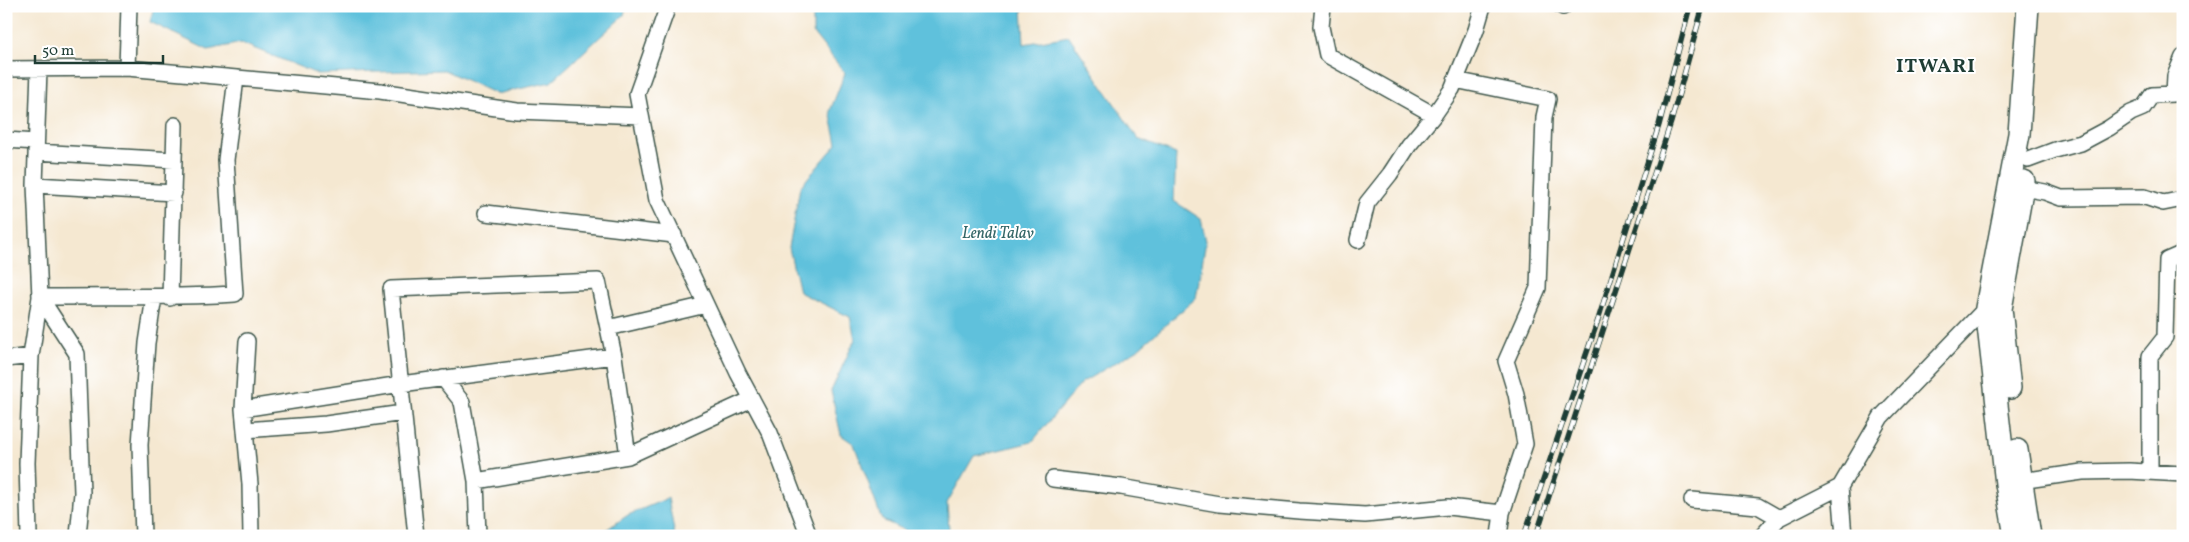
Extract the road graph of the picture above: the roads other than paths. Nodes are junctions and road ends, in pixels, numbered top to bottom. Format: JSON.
{"nodes":[{"id":1,"x":129,"y":6,"type":"edge"},
{"id":2,"x":668,"y":6,"type":"edge"},
{"id":3,"x":1323,"y":6,"type":"edge"},
{"id":4,"x":1483,"y":6,"type":"edge"},
{"id":5,"x":2028,"y":6,"type":"edge"},
{"id":6,"x":2040,"y":6,"type":"edge"},
{"id":7,"x":2032,"y":39,"type":"junction"},
{"id":8,"x":2183,"y":57,"type":"edge"},
{"id":9,"x":127,"y":68,"type":"junction"},
{"id":10,"x":6,"y":69,"type":"edge"},
{"id":11,"x":39,"y":69,"type":"junction"},
{"id":12,"x":236,"y":78,"type":"junction"},
{"id":13,"x":1455,"y":80,"type":"junction"},
{"id":14,"x":1434,"y":115,"type":"junction"},
{"id":15,"x":641,"y":116,"type":"junction"},
{"id":16,"x":175,"y":125,"type":"dead end"},
{"id":17,"x":6,"y":140,"type":"edge"},
{"id":18,"x":36,"y":147,"type":"junction"},
{"id":19,"x":174,"y":160,"type":"junction"},
{"id":20,"x":2021,"y":162,"type":"junction"},
{"id":21,"x":35,"y":184,"type":"junction"},
{"id":22,"x":2023,"y":188,"type":"junction"},
{"id":23,"x":174,"y":193,"type":"junction"},
{"id":24,"x":2183,"y":199,"type":"edge"},
{"id":25,"x":486,"y":213,"type":"dead end"},
{"id":26,"x":674,"y":235,"type":"junction"},
{"id":27,"x":1358,"y":240,"type":"dead end"},
{"id":28,"x":2183,"y":253,"type":"edge"},
{"id":29,"x":40,"y":297,"type":"junction"},
{"id":30,"x":154,"y":297,"type":"junction"},
{"id":31,"x":170,"y":298,"type":"junction"},
{"id":32,"x":706,"y":304,"type":"junction"},
{"id":33,"x":1994,"y":309,"type":"junction"},
{"id":34,"x":608,"y":328,"type":"junction"},
{"id":35,"x":247,"y":341,"type":"dead end"},
{"id":36,"x":31,"y":356,"type":"junction"},
{"id":37,"x":614,"y":356,"type":"junction"},
{"id":38,"x":6,"y":359,"type":"edge"},
{"id":39,"x":443,"y":378,"type":"junction"},
{"id":40,"x":401,"y":384,"type":"junction"},
{"id":41,"x":752,"y":399,"type":"junction"},
{"id":42,"x":243,"y":409,"type":"junction"},
{"id":43,"x":403,"y":413,"type":"junction"},
{"id":44,"x":245,"y":430,"type":"junction"},
{"id":45,"x":628,"y":456,"type":"junction"},
{"id":46,"x":2150,"y":472,"type":"junction"},
{"id":47,"x":2183,"y":474,"type":"edge"},
{"id":48,"x":1053,"y":479,"type":"dead end"},
{"id":49,"x":476,"y":481,"type":"junction"},
{"id":50,"x":2013,"y":483,"type":"junction"},
{"id":51,"x":1840,"y":487,"type":"junction"},
{"id":52,"x":1692,"y":500,"type":"dead end"},
{"id":53,"x":1502,"y":513,"type":"junction"},
{"id":54,"x":1778,"y":518,"type":"junction"},
{"id":55,"x":29,"y":536,"type":"edge"},
{"id":56,"x":78,"y":536,"type":"edge"},
{"id":57,"x":143,"y":536,"type":"edge"},
{"id":58,"x":251,"y":536,"type":"edge"},
{"id":59,"x":416,"y":536,"type":"edge"},
{"id":60,"x":478,"y":536,"type":"edge"},
{"id":61,"x":809,"y":536,"type":"edge"},
{"id":62,"x":1499,"y":536,"type":"edge"},
{"id":63,"x":1762,"y":536,"type":"edge"},
{"id":64,"x":1844,"y":536,"type":"edge"},
{"id":65,"x":2015,"y":536,"type":"edge"},
{"id":66,"x":2030,"y":536,"type":"edge"}],
"edges":[{"from":1,"to":9,"type":"street"},
{"from":2,"to":15,"type":"street"},
{"from":3,"to":14,"type":"street"},
{"from":4,"to":13,"type":"street"},
{"from":5,"to":7,"type":"street"},
{"from":6,"to":7,"type":"street"},
{"from":7,"to":20,"type":"street"},
{"from":8,"to":20,"type":"street"},
{"from":9,"to":11,"type":"street"},
{"from":9,"to":12,"type":"street"},
{"from":10,"to":11,"type":"street"},
{"from":11,"to":18,"type":"street"},
{"from":12,"to":15,"type":"street"},
{"from":12,"to":31,"type":"street"},
{"from":13,"to":14,"type":"street"},
{"from":13,"to":53,"type":"street"},
{"from":14,"to":27,"type":"street"},
{"from":15,"to":26,"type":"street"},
{"from":16,"to":19,"type":"street"},
{"from":17,"to":18,"type":"street"},
{"from":18,"to":19,"type":"street"},
{"from":18,"to":21,"type":"street"},
{"from":19,"to":23,"type":"street"},
{"from":20,"to":22,"type":"street"},
{"from":20,"to":33,"type":"street"},
{"from":21,"to":23,"type":"street"},
{"from":21,"to":29,"type":"street"},
{"from":22,"to":24,"type":"street"},
{"from":22,"to":33,"type":"street"},
{"from":23,"to":31,"type":"street"},
{"from":25,"to":26,"type":"street"},
{"from":26,"to":32,"type":"street"},
{"from":28,"to":46,"type":"street"},
{"from":29,"to":30,"type":"street"},
{"from":29,"to":36,"type":"street"},
{"from":29,"to":56,"type":"street"},
{"from":30,"to":31,"type":"street"},
{"from":30,"to":57,"type":"street"},
{"from":32,"to":34,"type":"street"},
{"from":32,"to":41,"type":"street"},
{"from":33,"to":50,"type":"street"},
{"from":33,"to":51,"type":"street"},
{"from":34,"to":37,"type":"street"},
{"from":34,"to":40,"type":"street"},
{"from":35,"to":42,"type":"street"},
{"from":36,"to":38,"type":"street"},
{"from":36,"to":55,"type":"street"},
{"from":37,"to":39,"type":"street"},
{"from":37,"to":45,"type":"street"},
{"from":39,"to":40,"type":"street"},
{"from":39,"to":49,"type":"street"},
{"from":40,"to":42,"type":"street"},
{"from":40,"to":43,"type":"street"},
{"from":41,"to":45,"type":"street"},
{"from":41,"to":61,"type":"street"},
{"from":42,"to":44,"type":"street"},
{"from":43,"to":44,"type":"street"},
{"from":43,"to":59,"type":"street"},
{"from":44,"to":58,"type":"street"},
{"from":45,"to":49,"type":"street"},
{"from":46,"to":47,"type":"street"},
{"from":46,"to":50,"type":"street"},
{"from":48,"to":53,"type":"street"},
{"from":49,"to":60,"type":"street"},
{"from":50,"to":65,"type":"street"},
{"from":50,"to":66,"type":"street"},
{"from":51,"to":54,"type":"street"},
{"from":51,"to":64,"type":"street"},
{"from":52,"to":54,"type":"street"},
{"from":53,"to":62,"type":"street"},
{"from":54,"to":63,"type":"street"}]}
